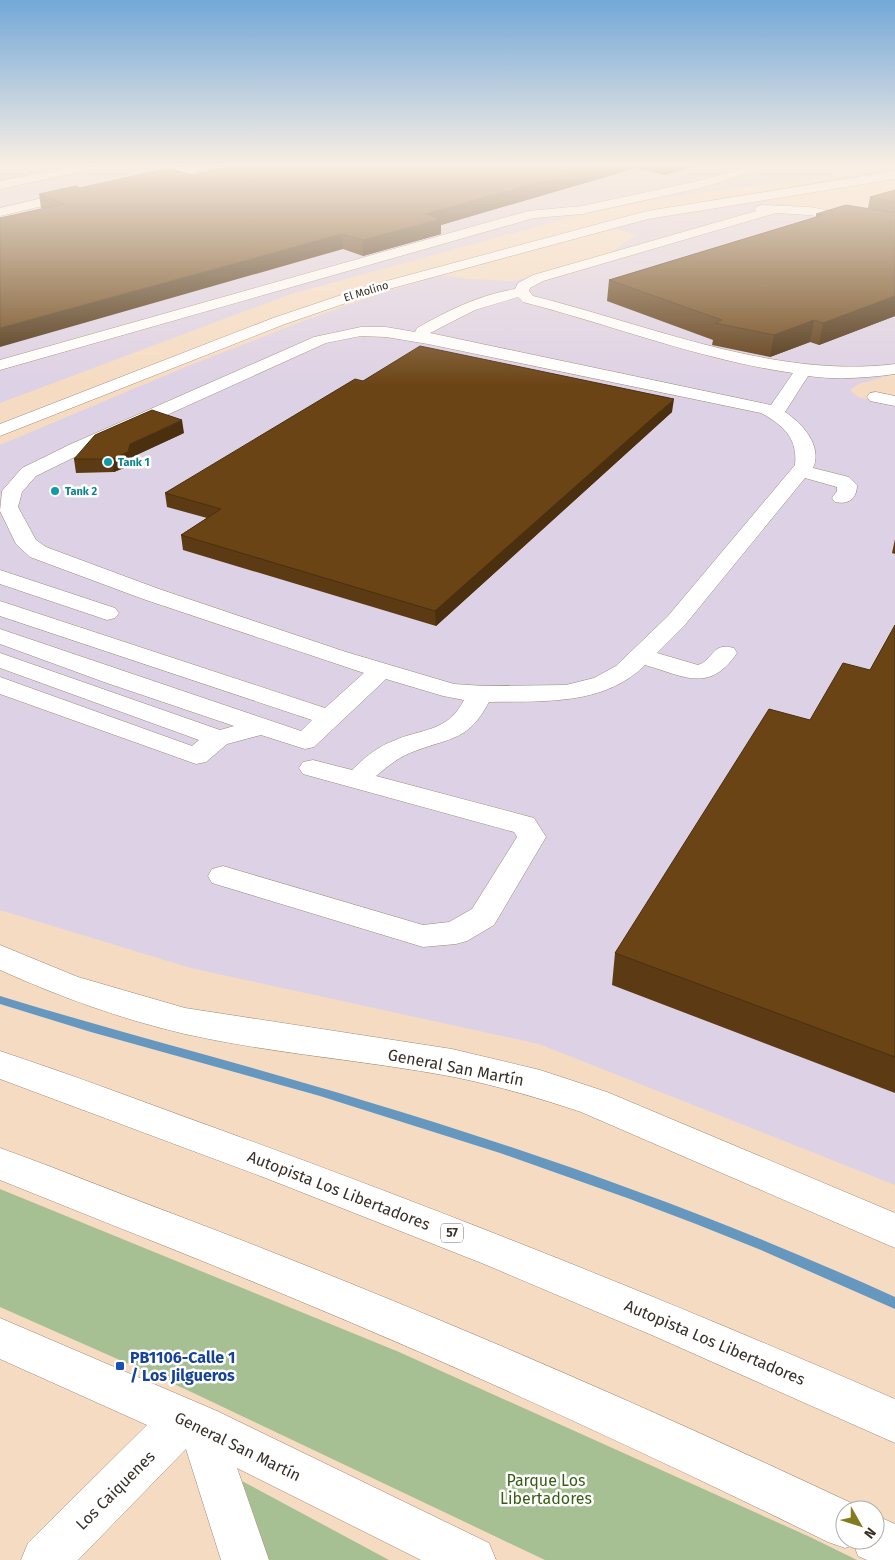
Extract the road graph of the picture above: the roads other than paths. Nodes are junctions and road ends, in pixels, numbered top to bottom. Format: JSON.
{"nodes":[{"id":1,"x":442,"y":240,"type":"edge"},
{"id":2,"x":516,"y":240,"type":"edge"},
{"id":3,"x":551,"y":240,"type":"edge"},
{"id":4,"x":608,"y":240,"type":"edge"},
{"id":5,"x":672,"y":240,"type":"edge"},
{"id":6,"x":491,"y":256,"type":"junction"},
{"id":7,"x":440,"y":270,"type":"junction"},
{"id":8,"x":500,"y":270,"type":"dead end"},
{"id":9,"x":521,"y":292,"type":"junction"},
{"id":10,"x":322,"y":298,"type":"junction"},
{"id":11,"x":428,"y":339,"type":"junction"},
{"id":12,"x":0,"y":365,"type":"edge"},
{"id":13,"x":804,"y":369,"type":"junction"},
{"id":14,"x":895,"y":370,"type":"edge"},
{"id":15,"x":876,"y":397,"type":"dead end"},
{"id":16,"x":895,"y":401,"type":"edge"},
{"id":17,"x":775,"y":413,"type":"junction"},
{"id":18,"x":0,"y":414,"type":"edge"},
{"id":19,"x":0,"y":430,"type":"edge"},
{"id":20,"x":801,"y":471,"type":"junction"},
{"id":21,"x":842,"y":498,"type":"dead end"},
{"id":22,"x":0,"y":577,"type":"edge"},
{"id":23,"x":0,"y":608,"type":"edge"},
{"id":24,"x":107,"y":613,"type":"dead end"},
{"id":25,"x":0,"y":636,"type":"edge"},
{"id":26,"x":725,"y":653,"type":"dead end"},
{"id":27,"x":640,"y":656,"type":"junction"},
{"id":28,"x":0,"y":660,"type":"edge"},
{"id":29,"x":381,"y":670,"type":"junction"},
{"id":30,"x":0,"y":685,"type":"edge"},
{"id":31,"x":480,"y":694,"type":"junction"},
{"id":32,"x":330,"y":718,"type":"junction"},
{"id":33,"x":262,"y":727,"type":"junction"},
{"id":34,"x":218,"y":738,"type":"junction"},
{"id":35,"x":309,"y":754,"type":"junction"},
{"id":36,"x":358,"y":779,"type":"junction"},
{"id":37,"x":223,"y":876,"type":"dead end"},
{"id":38,"x":0,"y":957,"type":"edge"},
{"id":39,"x":0,"y":1065,"type":"edge"},
{"id":40,"x":0,"y":1164,"type":"edge"},
{"id":41,"x":895,"y":1231,"type":"edge"},
{"id":42,"x":0,"y":1338,"type":"edge"},
{"id":43,"x":895,"y":1422,"type":"edge"},
{"id":44,"x":192,"y":1423,"type":"junction"},
{"id":45,"x":835,"y":1520,"type":"edge"},
{"id":46,"x":45,"y":1560,"type":"edge"},
{"id":47,"x":246,"y":1560,"type":"edge"},
{"id":48,"x":472,"y":1560,"type":"edge"}],
"edges":[{"from":1,"to":12,"type":"main road"},
{"from":2,"to":10,"type":"main road","name":"El Molino"},
{"from":3,"to":6,"type":"main road","name":"El Molino"},
{"from":4,"to":6,"type":"main road"},
{"from":5,"to":9,"type":"main road"},
{"from":6,"to":7,"type":"main road","name":"El Molino"},
{"from":7,"to":8,"type":"main road"},
{"from":7,"to":10,"type":"main road","name":"El Molino"},
{"from":9,"to":11,"type":"main road"},
{"from":9,"to":13,"type":"main road"},
{"from":10,"to":18,"type":"main road"},
{"from":10,"to":19,"type":"main road","name":"El Molino"},
{"from":11,"to":17,"type":"main road"},
{"from":11,"to":29,"type":"main road"},
{"from":13,"to":14,"type":"main road"},
{"from":13,"to":17,"type":"main road"},
{"from":15,"to":16,"type":"main road"},
{"from":17,"to":20,"type":"main road"},
{"from":20,"to":21,"type":"main road"},
{"from":20,"to":27,"type":"main road"},
{"from":22,"to":24,"type":"main road"},
{"from":23,"to":32,"type":"main road"},
{"from":25,"to":33,"type":"main road"},
{"from":26,"to":27,"type":"main road"},
{"from":27,"to":31,"type":"main road"},
{"from":28,"to":34,"type":"main road"},
{"from":29,"to":31,"type":"main road"},
{"from":29,"to":32,"type":"main road"},
{"from":30,"to":34,"type":"main road"},
{"from":31,"to":36,"type":"main road"},
{"from":32,"to":35,"type":"main road"},
{"from":33,"to":34,"type":"main road"},
{"from":33,"to":35,"type":"main road"},
{"from":35,"to":36,"type":"main road"},
{"from":36,"to":37,"type":"main road"},
{"from":38,"to":41,"type":"main road","name":"General San Martín"},
{"from":39,"to":43,"type":"main road","name":"Autopista Los Libertadores","number":"57"},
{"from":40,"to":45,"type":"main road"},
{"from":42,"to":44,"type":"main road","name":"General San Martín"},
{"from":44,"to":46,"type":"main road","name":"Los Caiquenes"},
{"from":44,"to":47,"type":"main road"},
{"from":44,"to":48,"type":"main road","name":"General San Martín"}]}
